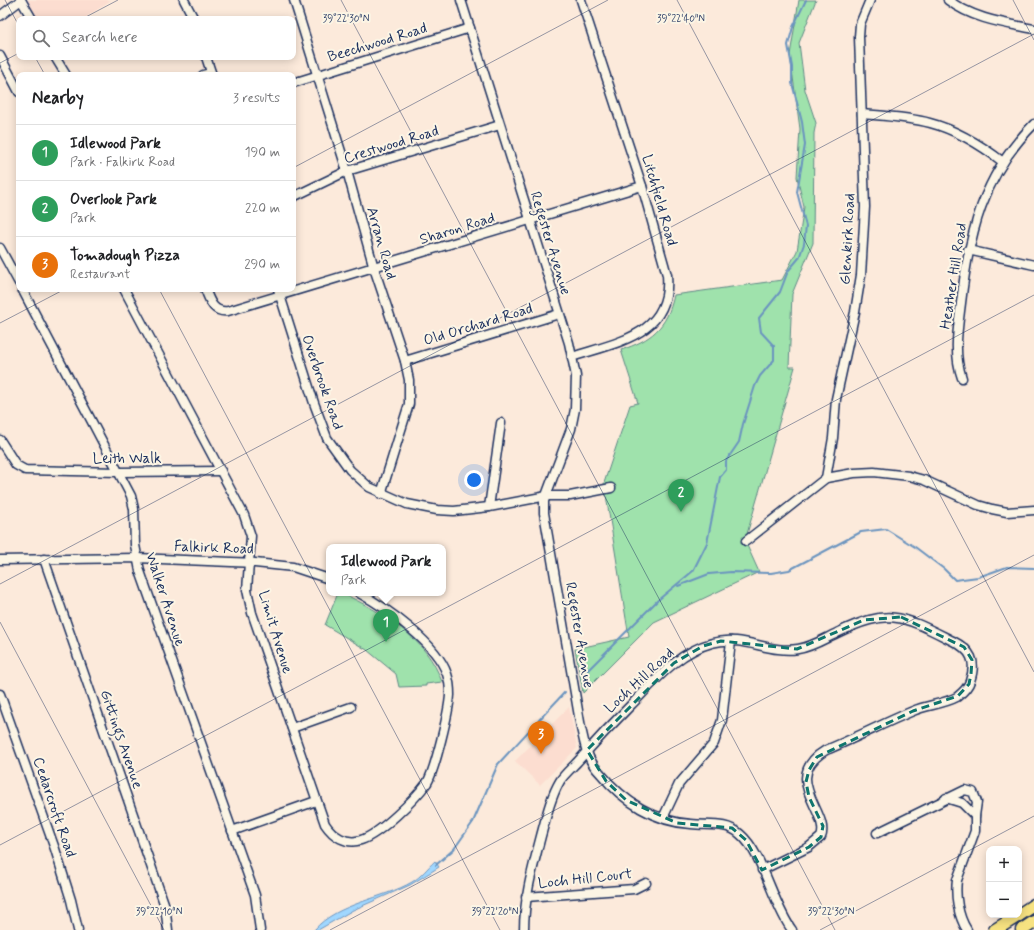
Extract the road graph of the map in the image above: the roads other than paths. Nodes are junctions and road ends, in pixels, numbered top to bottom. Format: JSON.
{"nodes":[{"id":1,"x":21,"y":0,"type":"edge"},
{"id":2,"x":184,"y":0,"type":"edge"},
{"id":3,"x":294,"y":0,"type":"edge"},
{"id":4,"x":461,"y":0,"type":"edge"},
{"id":5,"x":581,"y":0,"type":"edge"},
{"id":6,"x":870,"y":0,"type":"edge"},
{"id":7,"x":948,"y":0,"type":"edge"},
{"id":8,"x":0,"y":16,"type":"edge"},
{"id":9,"x":30,"y":16,"type":"edge"},
{"id":10,"x":192,"y":16,"type":"edge"},
{"id":11,"x":470,"y":28,"type":"junction"},
{"id":12,"x":1034,"y":29,"type":"edge"},
{"id":13,"x":0,"y":56,"type":"edge"},
{"id":14,"x":57,"y":60,"type":"edge"},
{"id":15,"x":206,"y":60,"type":"edge"},
{"id":16,"x":64,"y":72,"type":"edge"},
{"id":17,"x":208,"y":72,"type":"edge"},
{"id":18,"x":318,"y":74,"type":"junction"},
{"id":19,"x":296,"y":81,"type":"edge"},
{"id":20,"x":16,"y":86,"type":"edge"},
{"id":21,"x":862,"y":114,"type":"junction"},
{"id":22,"x":1034,"y":124,"type":"edge"},
{"id":23,"x":500,"y":125,"type":"junction"},
{"id":24,"x":1003,"y":162,"type":"junction"},
{"id":25,"x":347,"y":171,"type":"junction"},
{"id":26,"x":642,"y":186,"type":"junction"},
{"id":27,"x":296,"y":196,"type":"edge"},
{"id":28,"x":529,"y":220,"type":"junction"},
{"id":29,"x":0,"y":248,"type":"edge"},
{"id":30,"x":968,"y":250,"type":"junction"},
{"id":31,"x":1034,"y":265,"type":"edge"},
{"id":32,"x":374,"y":268,"type":"junction"},
{"id":33,"x":16,"y":277,"type":"edge"},
{"id":34,"x":296,"y":288,"type":"edge"},
{"id":35,"x":24,"y":292,"type":"edge"},
{"id":36,"x":126,"y":292,"type":"edge"},
{"id":37,"x":206,"y":292,"type":"edge"},
{"id":38,"x":279,"y":292,"type":"edge"},
{"id":39,"x":559,"y":314,"type":"junction"},
{"id":40,"x":572,"y":357,"type":"junction"},
{"id":41,"x":405,"y":361,"type":"junction"},
{"id":42,"x":962,"y":378,"type":"dead end"},
{"id":43,"x":501,"y":423,"type":"dead end"},
{"id":44,"x":0,"y":440,"type":"edge"},
{"id":45,"x":221,"y":470,"type":"junction"},
{"id":46,"x":119,"y":472,"type":"junction"},
{"id":47,"x":826,"y":478,"type":"junction"},
{"id":48,"x":611,"y":488,"type":"dead end"},
{"id":49,"x":381,"y":494,"type":"junction"},
{"id":50,"x":547,"y":496,"type":"junction"},
{"id":51,"x":489,"y":507,"type":"junction"},
{"id":52,"x":1034,"y":510,"type":"edge"},
{"id":53,"x":746,"y":541,"type":"dead end"},
{"id":54,"x":137,"y":558,"type":"junction"},
{"id":55,"x":44,"y":559,"type":"junction"},
{"id":56,"x":0,"y":560,"type":"edge"},
{"id":57,"x":249,"y":562,"type":"junction"},
{"id":58,"x":326,"y":577,"type":"edge"},
{"id":59,"x":364,"y":596,"type":"edge"},
{"id":60,"x":731,"y":641,"type":"junction"},
{"id":61,"x":0,"y":694,"type":"edge"},
{"id":62,"x":351,"y":707,"type":"dead end"},
{"id":63,"x":292,"y":728,"type":"junction"},
{"id":64,"x":587,"y":750,"type":"junction"},
{"id":65,"x":946,"y":798,"type":"junction"},
{"id":66,"x":316,"y":801,"type":"junction"},
{"id":67,"x":975,"y":816,"type":"junction"},
{"id":68,"x":663,"y":818,"type":"junction"},
{"id":69,"x":232,"y":831,"type":"junction"},
{"id":70,"x":877,"y":833,"type":"dead end"},
{"id":71,"x":762,"y":870,"type":"junction"},
{"id":72,"x":646,"y":883,"type":"dead end"},
{"id":73,"x":526,"y":897,"type":"junction"},
{"id":74,"x":1034,"y":905,"type":"edge"},
{"id":75,"x":1022,"y":913,"type":"edge"},
{"id":76,"x":1014,"y":918,"type":"edge"},
{"id":77,"x":1034,"y":922,"type":"edge"},
{"id":78,"x":790,"y":929,"type":"edge"},
{"id":79,"x":78,"y":930,"type":"edge"},
{"id":80,"x":168,"y":930,"type":"edge"},
{"id":81,"x":260,"y":930,"type":"edge"},
{"id":82,"x":524,"y":930,"type":"edge"},
{"id":83,"x":967,"y":930,"type":"edge"},
{"id":84,"x":995,"y":930,"type":"edge"},
{"id":85,"x":1022,"y":930,"type":"edge"}],
"edges":[{"from":1,"to":8,"type":"street"},
{"from":1,"to":9,"type":"street"},
{"from":2,"to":10,"type":"street"},
{"from":3,"to":18,"type":"street","name":"Arran Road"},
{"from":4,"to":11,"type":"street","name":"Regester Avenue"},
{"from":5,"to":26,"type":"street","name":"Litchfield Road"},
{"from":6,"to":21,"type":"street","name":"Glenkirk Road"},
{"from":7,"to":12,"type":"street"},
{"from":11,"to":18,"type":"street","name":"Beechwood Road"},
{"from":11,"to":23,"type":"street","name":"Regester Avenue"},
{"from":13,"to":20,"type":"street"},
{"from":14,"to":16,"type":"street"},
{"from":15,"to":17,"type":"street"},
{"from":18,"to":19,"type":"street","name":"Beechwood Road"},
{"from":18,"to":25,"type":"street","name":"Arran Road"},
{"from":21,"to":24,"type":"street"},
{"from":21,"to":47,"type":"street","name":"Glenkirk Road"},
{"from":22,"to":24,"type":"street","name":"Heather Hill Road"},
{"from":23,"to":25,"type":"street","name":"Crestwood Road"},
{"from":23,"to":28,"type":"street","name":"Regester Avenue"},
{"from":24,"to":30,"type":"street","name":"Heather Hill Road"},
{"from":25,"to":27,"type":"street","name":"Crestwood Road"},
{"from":25,"to":32,"type":"street","name":"Arran Road"},
{"from":26,"to":28,"type":"street","name":"Sharon Road"},
{"from":26,"to":40,"type":"street","name":"Litchfield Road"},
{"from":28,"to":32,"type":"street","name":"Sharon Road"},
{"from":28,"to":39,"type":"street","name":"Regester Avenue"},
{"from":29,"to":33,"type":"street"},
{"from":30,"to":31,"type":"street"},
{"from":30,"to":42,"type":"street","name":"Heather Hill Road"},
{"from":32,"to":34,"type":"street","name":"Sharon Road"},
{"from":32,"to":41,"type":"street","name":"Arran Road"},
{"from":35,"to":46,"type":"street","name":"Walker Avenue"},
{"from":36,"to":45,"type":"street","name":"Limit Avenue"},
{"from":37,"to":38,"type":"street","name":"Sharon Road"},
{"from":38,"to":49,"type":"street","name":"Overbrook Road"},
{"from":39,"to":40,"type":"street","name":"Regester Avenue"},
{"from":39,"to":41,"type":"street","name":"Old Orchard Road"},
{"from":40,"to":50,"type":"street","name":"Regester Avenue"},
{"from":41,"to":49,"type":"street","name":"Arran Road"},
{"from":43,"to":51,"type":"street"},
{"from":44,"to":46,"type":"street","name":"Leith Walk"},
{"from":45,"to":46,"type":"street","name":"Leith Walk"},
{"from":45,"to":57,"type":"street","name":"Limit Avenue"},
{"from":46,"to":54,"type":"street","name":"Walker Avenue"},
{"from":47,"to":52,"type":"street"},
{"from":47,"to":53,"type":"street"},
{"from":48,"to":50,"type":"street","name":"Overbrook Road"},
{"from":49,"to":51,"type":"street","name":"Overbrook Road"},
{"from":50,"to":51,"type":"street","name":"Overbrook Road"},
{"from":50,"to":64,"type":"street","name":"Regester Avenue"},
{"from":54,"to":55,"type":"street","name":"Falkirk Road"},
{"from":54,"to":57,"type":"street","name":"Falkirk Road"},
{"from":54,"to":69,"type":"street","name":"Walker Avenue"},
{"from":55,"to":56,"type":"street","name":"Falkirk Road"},
{"from":55,"to":80,"type":"street","name":"Gittings Avenue"},
{"from":57,"to":58,"type":"street","name":"Falkirk Road"},
{"from":57,"to":63,"type":"street","name":"Limit Avenue"},
{"from":59,"to":66,"type":"street","name":"Limit Avenue"},
{"from":60,"to":64,"type":"street","name":"Loch Hill Road"},
{"from":60,"to":68,"type":"street"},
{"from":60,"to":71,"type":"street","name":"Loch Hill Road"},
{"from":61,"to":79,"type":"street","name":"Cedarcroft Road"},
{"from":62,"to":63,"type":"street"},
{"from":63,"to":66,"type":"street","name":"Limit Avenue"},
{"from":64,"to":68,"type":"street","name":"Regester Avenue"},
{"from":64,"to":73,"type":"street","name":"Loch Hill Road"},
{"from":65,"to":67,"type":"street"},
{"from":65,"to":67,"type":"street"},
{"from":65,"to":70,"type":"street"},
{"from":66,"to":69,"type":"street"},
{"from":67,"to":83,"type":"street"},
{"from":68,"to":71,"type":"street","name":"Regester Avenue"},
{"from":69,"to":81,"type":"street","name":"Walker Avenue"},
{"from":71,"to":78,"type":"street","name":"Regester Avenue"},
{"from":72,"to":73,"type":"street","name":"Loch Hill Court"},
{"from":73,"to":82,"type":"street","name":"Loch Hill Road"},
{"from":74,"to":75,"type":"main road"},
{"from":76,"to":84,"type":"main road"},
{"from":77,"to":85,"type":"main road"}]}
